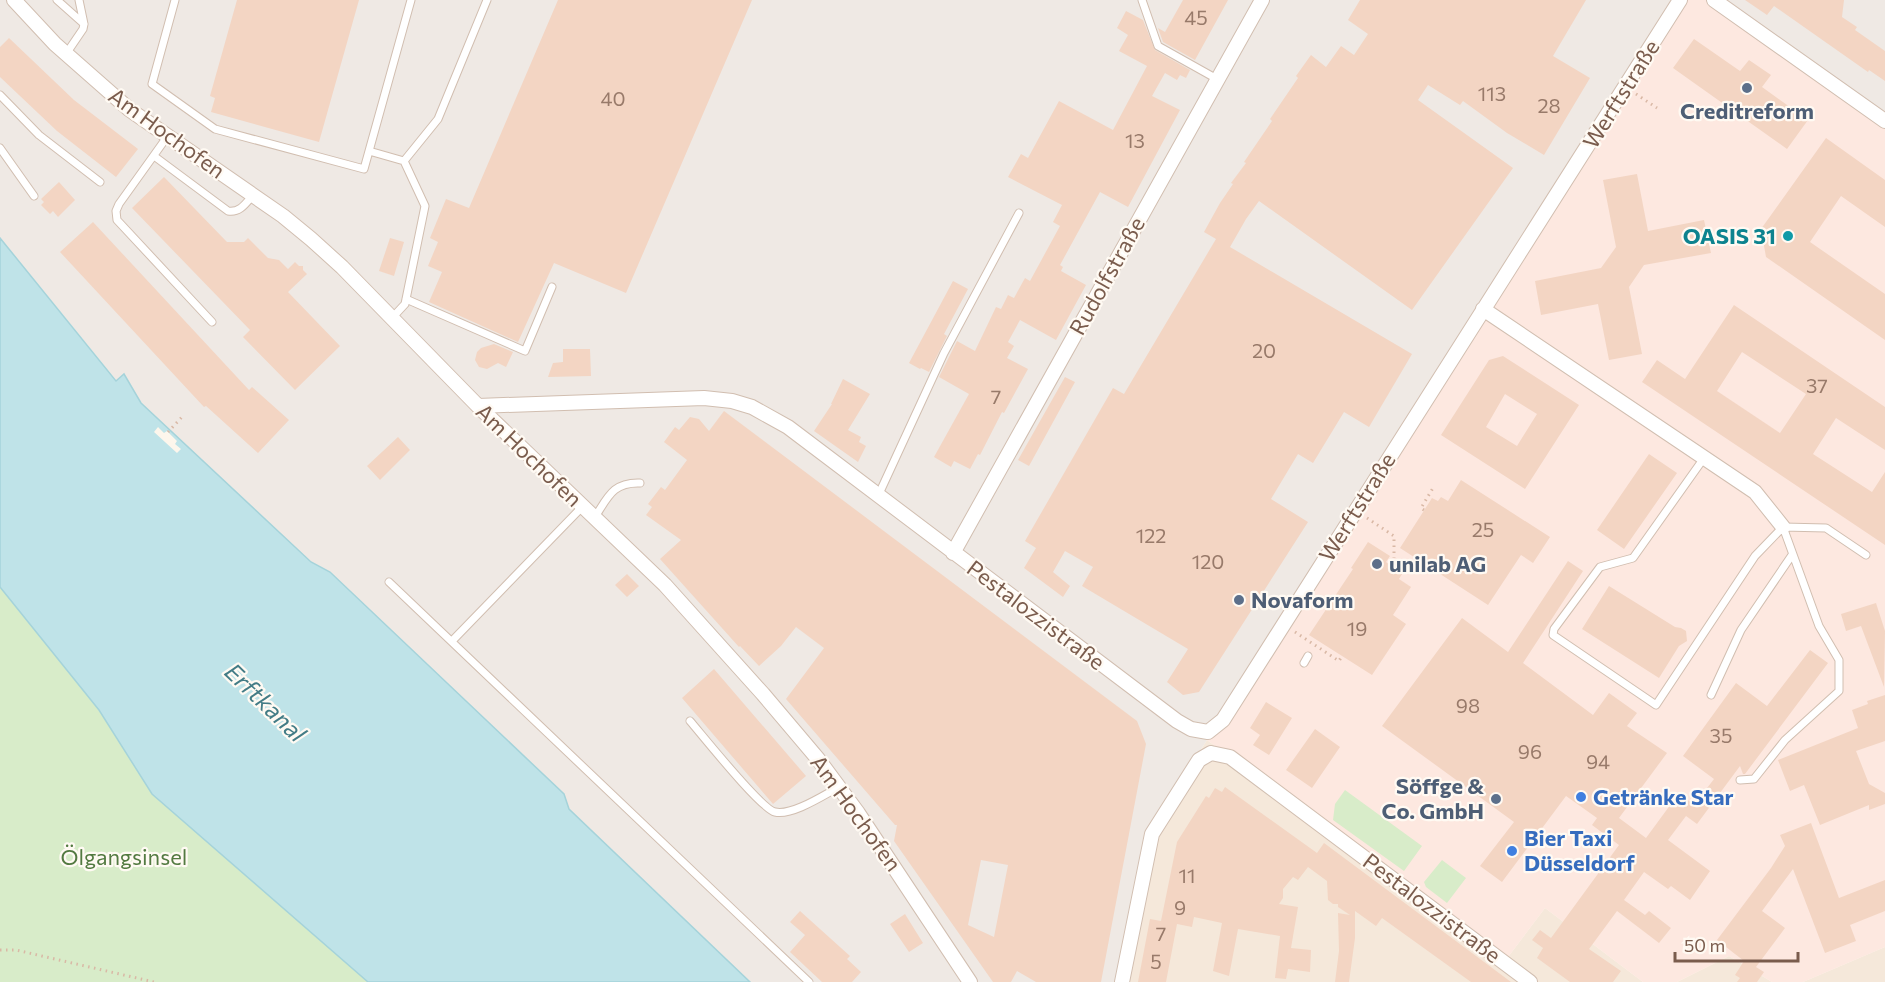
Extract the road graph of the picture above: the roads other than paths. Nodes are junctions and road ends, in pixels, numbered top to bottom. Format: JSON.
{"nodes":[{"id":1,"x":14,"y":0,"type":"edge"},
{"id":2,"x":57,"y":0,"type":"edge"},
{"id":3,"x":79,"y":0,"type":"edge"},
{"id":4,"x":175,"y":0,"type":"edge"},
{"id":5,"x":411,"y":0,"type":"edge"},
{"id":6,"x":487,"y":0,"type":"edge"},
{"id":7,"x":1142,"y":0,"type":"edge"},
{"id":8,"x":1262,"y":0,"type":"edge"},
{"id":9,"x":1680,"y":0,"type":"edge"},
{"id":10,"x":1714,"y":0,"type":"edge"},
{"id":11,"x":84,"y":24,"type":"junction"},
{"id":12,"x":66,"y":54,"type":"junction"},
{"id":13,"x":1217,"y":79,"type":"junction"},
{"id":14,"x":0,"y":95,"type":"edge"},
{"id":15,"x":1885,"y":121,"type":"edge"},
{"id":16,"x":167,"y":137,"type":"junction"},
{"id":17,"x":0,"y":148,"type":"edge"},
{"id":18,"x":369,"y":151,"type":"junction"},
{"id":19,"x":154,"y":156,"type":"junction"},
{"id":20,"x":404,"y":161,"type":"junction"},
{"id":21,"x":100,"y":182,"type":"dead end"},
{"id":22,"x":253,"y":195,"type":"junction"},
{"id":23,"x":34,"y":196,"type":"dead end"},
{"id":24,"x":1019,"y":213,"type":"dead end"},
{"id":25,"x":552,"y":286,"type":"dead end"},
{"id":26,"x":406,"y":299,"type":"junction"},
{"id":27,"x":1483,"y":309,"type":"junction"},
{"id":28,"x":392,"y":318,"type":"junction"},
{"id":29,"x":212,"y":322,"type":"dead end"},
{"id":30,"x":478,"y":406,"type":"junction"},
{"id":31,"x":1704,"y":458,"type":"junction"},
{"id":32,"x":640,"y":483,"type":"dead end"},
{"id":33,"x":878,"y":496,"type":"junction"},
{"id":34,"x":583,"y":506,"type":"junction"},
{"id":35,"x":595,"y":517,"type":"junction"},
{"id":36,"x":1782,"y":527,"type":"junction"},
{"id":37,"x":953,"y":553,"type":"junction"},
{"id":38,"x":1792,"y":555,"type":"junction"},
{"id":39,"x":1866,"y":555,"type":"dead end"},
{"id":40,"x":389,"y":582,"type":"dead end"},
{"id":41,"x":452,"y":641,"type":"junction"},
{"id":42,"x":1711,"y":695,"type":"dead end"},
{"id":43,"x":690,"y":721,"type":"dead end"},
{"id":44,"x":1208,"y":732,"type":"junction"},
{"id":45,"x":1211,"y":753,"type":"junction"},
{"id":46,"x":1740,"y":780,"type":"dead end"},
{"id":47,"x":839,"y":787,"type":"junction"},
{"id":48,"x":809,"y":982,"type":"edge"},
{"id":49,"x":970,"y":982,"type":"edge"},
{"id":50,"x":1122,"y":982,"type":"edge"},
{"id":51,"x":1530,"y":982,"type":"edge"}],
"edges":[{"from":1,"to":12,"type":"street","name":"Am Hochofen"},
{"from":2,"to":11,"type":"lane"},
{"from":3,"to":11,"type":"lane"},
{"from":4,"to":18,"type":"lane"},
{"from":5,"to":18,"type":"lane"},
{"from":6,"to":20,"type":"lane"},
{"from":7,"to":13,"type":"lane"},
{"from":8,"to":13,"type":"street","name":"Rudolfstraße"},
{"from":9,"to":27,"type":"street","name":"Werftstraße"},
{"from":10,"to":15,"type":"street"},
{"from":11,"to":12,"type":"lane"},
{"from":12,"to":16,"type":"street","name":"Am Hochofen"},
{"from":13,"to":37,"type":"street","name":"Rudolfstraße"},
{"from":14,"to":21,"type":"lane"},
{"from":16,"to":19,"type":"lane"},
{"from":16,"to":22,"type":"street","name":"Am Hochofen"},
{"from":17,"to":23,"type":"lane"},
{"from":18,"to":20,"type":"lane"},
{"from":19,"to":22,"type":"lane"},
{"from":19,"to":29,"type":"lane"},
{"from":20,"to":26,"type":"lane"},
{"from":22,"to":28,"type":"street","name":"Am Hochofen"},
{"from":24,"to":33,"type":"lane"},
{"from":25,"to":26,"type":"lane"},
{"from":26,"to":28,"type":"lane"},
{"from":27,"to":31,"type":"street"},
{"from":27,"to":44,"type":"street","name":"Werftstraße"},
{"from":28,"to":30,"type":"street","name":"Am Hochofen"},
{"from":30,"to":33,"type":"street","name":"Pestalozzistraße"},
{"from":30,"to":34,"type":"street","name":"Am Hochofen"},
{"from":31,"to":36,"type":"street"},
{"from":31,"to":36,"type":"lane"},
{"from":32,"to":35,"type":"lane"},
{"from":33,"to":37,"type":"street","name":"Pestalozzistraße"},
{"from":34,"to":35,"type":"street","name":"Am Hochofen"},
{"from":34,"to":41,"type":"lane"},
{"from":35,"to":47,"type":"street","name":"Am Hochofen"},
{"from":36,"to":38,"type":"lane"},
{"from":36,"to":39,"type":"lane"},
{"from":37,"to":44,"type":"street","name":"Pestalozzistraße"},
{"from":38,"to":42,"type":"lane"},
{"from":38,"to":46,"type":"lane"},
{"from":40,"to":41,"type":"lane"},
{"from":41,"to":48,"type":"lane"},
{"from":43,"to":47,"type":"lane"},
{"from":44,"to":45,"type":"street"},
{"from":45,"to":50,"type":"street"},
{"from":45,"to":51,"type":"street","name":"Pestalozzistraße"},
{"from":47,"to":49,"type":"street","name":"Am Hochofen"}]}
